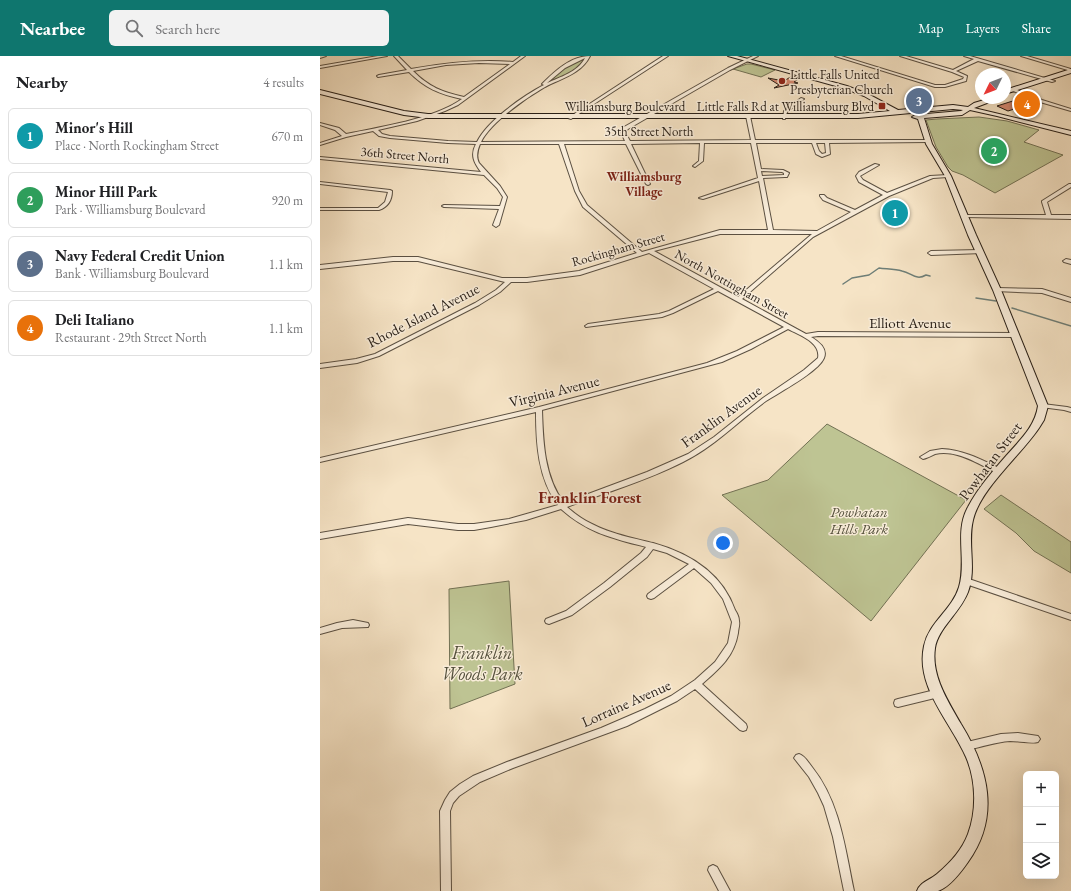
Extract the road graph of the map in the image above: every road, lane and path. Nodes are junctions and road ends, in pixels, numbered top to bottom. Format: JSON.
{"nodes":[{"id":1,"x":324,"y":56,"type":"edge"},
{"id":2,"x":385,"y":56,"type":"edge"},
{"id":3,"x":396,"y":56,"type":"edge"},
{"id":4,"x":523,"y":56,"type":"edge"},
{"id":5,"x":588,"y":56,"type":"edge"},
{"id":6,"x":666,"y":56,"type":"edge"},
{"id":7,"x":731,"y":56,"type":"edge"},
{"id":8,"x":756,"y":56,"type":"edge"},
{"id":9,"x":837,"y":56,"type":"edge"},
{"id":10,"x":902,"y":56,"type":"edge"},
{"id":11,"x":966,"y":56,"type":"edge"},
{"id":12,"x":983,"y":56,"type":"edge"},
{"id":13,"x":1023,"y":56,"type":"edge"},
{"id":14,"x":320,"y":57,"type":"edge"},
{"id":15,"x":977,"y":59,"type":"junction"},
{"id":16,"x":749,"y":61,"type":"junction"},
{"id":17,"x":514,"y":63,"type":"junction"},
{"id":18,"x":320,"y":67,"type":"edge"},
{"id":19,"x":410,"y":70,"type":"junction"},
{"id":20,"x":954,"y":71,"type":"junction"},
{"id":21,"x":1071,"y":71,"type":"edge"},
{"id":22,"x":1071,"y":75,"type":"edge"},
{"id":23,"x":379,"y":76,"type":"dead end"},
{"id":24,"x":1050,"y":80,"type":"junction"},
{"id":25,"x":542,"y":88,"type":"junction"},
{"id":26,"x":1011,"y":91,"type":"edge"},
{"id":27,"x":1016,"y":91,"type":"junction"},
{"id":28,"x":1011,"y":93,"type":"edge"},
{"id":29,"x":320,"y":94,"type":"edge"},
{"id":30,"x":465,"y":98,"type":"junction"},
{"id":31,"x":802,"y":99,"type":"dead end"},
{"id":32,"x":885,"y":103,"type":"junction"},
{"id":33,"x":975,"y":103,"type":"edge"},
{"id":34,"x":976,"y":104,"type":"edge"},
{"id":35,"x":978,"y":104,"type":"edge"},
{"id":36,"x":954,"y":107,"type":"junction"},
{"id":37,"x":969,"y":108,"type":"junction"},
{"id":38,"x":914,"y":110,"type":"junction"},
{"id":39,"x":923,"y":110,"type":"junction"},
{"id":40,"x":1071,"y":110,"type":"edge"},
{"id":41,"x":986,"y":111,"type":"junction"},
{"id":42,"x":896,"y":112,"type":"junction"},
{"id":43,"x":878,"y":114,"type":"junction"},
{"id":44,"x":908,"y":116,"type":"junction"},
{"id":45,"x":944,"y":116,"type":"junction"},
{"id":46,"x":425,"y":117,"type":"junction"},
{"id":47,"x":499,"y":117,"type":"junction"},
{"id":48,"x":571,"y":117,"type":"junction"},
{"id":49,"x":646,"y":117,"type":"junction"},
{"id":50,"x":748,"y":117,"type":"junction"},
{"id":51,"x":784,"y":117,"type":"junction"},
{"id":52,"x":921,"y":117,"type":"junction"},
{"id":53,"x":1002,"y":118,"type":"junction"},
{"id":54,"x":322,"y":124,"type":"dead end"},
{"id":55,"x":374,"y":129,"type":"junction"},
{"id":56,"x":1071,"y":133,"type":"edge"},
{"id":57,"x":345,"y":136,"type":"junction"},
{"id":58,"x":1071,"y":136,"type":"edge"},
{"id":59,"x":927,"y":138,"type":"junction"},
{"id":60,"x":628,"y":142,"type":"junction"},
{"id":61,"x":702,"y":142,"type":"junction"},
{"id":62,"x":753,"y":142,"type":"junction"},
{"id":63,"x":814,"y":142,"type":"junction"},
{"id":64,"x":827,"y":142,"type":"junction"},
{"id":65,"x":478,"y":143,"type":"junction"},
{"id":66,"x":562,"y":143,"type":"junction"},
{"id":67,"x":320,"y":144,"type":"edge"},
{"id":68,"x":320,"y":158,"type":"edge"},
{"id":69,"x":877,"y":165,"type":"dead end"},
{"id":70,"x":695,"y":166,"type":"dead end"},
{"id":71,"x":760,"y":170,"type":"junction"},
{"id":72,"x":487,"y":174,"type":"junction"},
{"id":73,"x":948,"y":176,"type":"junction"},
{"id":74,"x":761,"y":178,"type":"junction"},
{"id":75,"x":320,"y":183,"type":"edge"},
{"id":76,"x":648,"y":184,"type":"dead end"},
{"id":77,"x":1071,"y":185,"type":"edge"},
{"id":78,"x":887,"y":194,"type":"junction"},
{"id":79,"x":822,"y":196,"type":"dead end"},
{"id":80,"x":701,"y":198,"type":"dead end"},
{"id":81,"x":444,"y":206,"type":"dead end"},
{"id":82,"x":502,"y":208,"type":"junction"},
{"id":83,"x":320,"y":209,"type":"edge"},
{"id":84,"x":855,"y":212,"type":"junction"},
{"id":85,"x":965,"y":216,"type":"junction"},
{"id":86,"x":1049,"y":217,"type":"junction"},
{"id":87,"x":1071,"y":217,"type":"edge"},
{"id":88,"x":496,"y":225,"type":"dead end"},
{"id":89,"x":771,"y":232,"type":"junction"},
{"id":90,"x":816,"y":232,"type":"junction"},
{"id":91,"x":649,"y":251,"type":"junction"},
{"id":92,"x":980,"y":252,"type":"junction"},
{"id":93,"x":931,"y":253,"type":"dead end"},
{"id":94,"x":641,"y":254,"type":"junction"},
{"id":95,"x":320,"y":267,"type":"edge"},
{"id":96,"x":509,"y":281,"type":"junction"},
{"id":97,"x":718,"y":289,"type":"junction"},
{"id":98,"x":997,"y":290,"type":"junction"},
{"id":99,"x":740,"y":300,"type":"junction"},
{"id":100,"x":1071,"y":300,"type":"edge"},
{"id":101,"x":588,"y":326,"type":"dead end"},
{"id":102,"x":788,"y":327,"type":"junction"},
{"id":103,"x":1015,"y":335,"type":"junction"},
{"id":104,"x":805,"y":336,"type":"junction"},
{"id":105,"x":320,"y":366,"type":"edge"},
{"id":106,"x":1043,"y":406,"type":"junction"},
{"id":107,"x":539,"y":408,"type":"junction"},
{"id":108,"x":1071,"y":410,"type":"edge"},
{"id":109,"x":923,"y":457,"type":"dead end"},
{"id":110,"x":320,"y":460,"type":"edge"},
{"id":111,"x":999,"y":471,"type":"junction"},
{"id":112,"x":562,"y":507,"type":"junction"},
{"id":113,"x":320,"y":536,"type":"edge"},
{"id":114,"x":651,"y":546,"type":"junction"},
{"id":115,"x":694,"y":564,"type":"junction"},
{"id":116,"x":966,"y":581,"type":"junction"},
{"id":117,"x":651,"y":596,"type":"dead end"},
{"id":118,"x":1071,"y":617,"type":"edge"},
{"id":119,"x":549,"y":621,"type":"dead end"},
{"id":120,"x":365,"y":625,"type":"dead end"},
{"id":121,"x":320,"y":631,"type":"edge"},
{"id":122,"x":696,"y":684,"type":"junction"},
{"id":123,"x":939,"y":694,"type":"junction"},
{"id":124,"x":898,"y":703,"type":"dead end"},
{"id":125,"x":743,"y":726,"type":"dead end"},
{"id":126,"x":1035,"y":739,"type":"dead end"},
{"id":127,"x":967,"y":746,"type":"junction"},
{"id":128,"x":800,"y":758,"type":"dead end"},
{"id":129,"x":713,"y":870,"type":"dead end"},
{"id":130,"x":927,"y":890,"type":"edge"},
{"id":131,"x":446,"y":891,"type":"edge"},
{"id":132,"x":725,"y":891,"type":"edge"},
{"id":133,"x":849,"y":891,"type":"edge"}],
"edges":[{"from":1,"to":14,"type":"street"},
{"from":2,"to":18,"type":"street"},
{"from":3,"to":19,"type":"street"},
{"from":4,"to":17,"type":"street"},
{"from":5,"to":25,"type":"street"},
{"from":5,"to":25,"type":"street"},
{"from":6,"to":48,"type":"street"},
{"from":7,"to":16,"type":"main road"},
{"from":8,"to":16,"type":"street"},
{"from":9,"to":20,"type":"street"},
{"from":10,"to":20,"type":"street"},
{"from":11,"to":15,"type":"street"},
{"from":12,"to":15,"type":"street"},
{"from":13,"to":21,"type":"street"},
{"from":15,"to":20,"type":"street"},
{"from":15,"to":24,"type":"street"},
{"from":16,"to":32,"type":"main road"},
{"from":16,"to":49,"type":"street"},
{"from":17,"to":19,"type":"street"},
{"from":17,"to":30,"type":"street"},
{"from":19,"to":23,"type":"street"},
{"from":19,"to":30,"type":"street"},
{"from":21,"to":24,"type":"main road"},
{"from":22,"to":24,"type":"main road"},
{"from":24,"to":27,"type":"main road"},
{"from":25,"to":47,"type":"street"},
{"from":26,"to":27,"type":"main road"},
{"from":27,"to":28,"type":"main road"},
{"from":27,"to":40,"type":"street"},
{"from":29,"to":46,"type":"main road","name":"Williamsburg Boulevard"},
{"from":30,"to":46,"type":"street"},
{"from":31,"to":51,"type":"street"},
{"from":32,"to":39,"type":"main road"},
{"from":32,"to":42,"type":"main road"},
{"from":32,"to":43,"type":"main road"},
{"from":33,"to":36,"type":"main road"},
{"from":34,"to":37,"type":"main road"},
{"from":35,"to":41,"type":"main road"},
{"from":36,"to":37,"type":"main road","name":"Williamsburg Boulevard"},
{"from":36,"to":39,"type":"main road","name":"Williamsburg Boulevard"},
{"from":37,"to":41,"type":"main road","name":"Williamsburg Boulevard"},
{"from":37,"to":45,"type":"main road","name":"Williamsburg Boulevard"},
{"from":37,"to":53,"type":"main road","name":"Williamsburg Boulevard"},
{"from":38,"to":39,"type":"main road","name":"Williamsburg Boulevard"},
{"from":38,"to":42,"type":"main road","name":"Williamsburg Boulevard"},
{"from":38,"to":44,"type":"main road"},
{"from":41,"to":56,"type":"main road","name":"Williamsburg Boulevard"},
{"from":42,"to":43,"type":"main road","name":"Williamsburg Boulevard"},
{"from":42,"to":44,"type":"main road"},
{"from":43,"to":51,"type":"main road","name":"Williamsburg Boulevard"},
{"from":44,"to":51,"type":"main road","name":"Williamsburg Boulevard"},
{"from":44,"to":52,"type":"main road","name":"Williamsburg Boulevard"},
{"from":44,"to":59,"type":"main road"},
{"from":45,"to":52,"type":"main road","name":"Williamsburg Boulevard"},
{"from":45,"to":53,"type":"main road"},
{"from":46,"to":47,"type":"main road","name":"Williamsburg Boulevard"},
{"from":46,"to":55,"type":"street"},
{"from":47,"to":48,"type":"main road","name":"Williamsburg Boulevard"},
{"from":47,"to":65,"type":"street"},
{"from":48,"to":49,"type":"main road","name":"Williamsburg Boulevard"},
{"from":49,"to":50,"type":"main road","name":"Williamsburg Boulevard"},
{"from":49,"to":60,"type":"street"},
{"from":50,"to":51,"type":"main road","name":"Williamsburg Boulevard"},
{"from":50,"to":62,"type":"street"},
{"from":52,"to":59,"type":"main road"},
{"from":53,"to":58,"type":"main road","name":"Williamsburg Boulevard"},
{"from":54,"to":57,"type":"street"},
{"from":55,"to":57,"type":"street"},
{"from":55,"to":65,"type":"street","name":"35th Street North"},
{"from":57,"to":67,"type":"street"},
{"from":59,"to":64,"type":"street","name":"35th Street North"},
{"from":59,"to":73,"type":"main road"},
{"from":60,"to":61,"type":"street","name":"35th Street North"},
{"from":60,"to":66,"type":"street","name":"35th Street North"},
{"from":60,"to":76,"type":"street"},
{"from":61,"to":62,"type":"street","name":"35th Street North"},
{"from":61,"to":70,"type":"street"},
{"from":62,"to":63,"type":"street","name":"35th Street North"},
{"from":62,"to":71,"type":"street"},
{"from":63,"to":64,"type":"street","name":"35th Street North"},
{"from":63,"to":64,"type":"street"},
{"from":65,"to":66,"type":"street","name":"35th Street North"},
{"from":65,"to":72,"type":"street"},
{"from":66,"to":94,"type":"street"},
{"from":68,"to":72,"type":"street","name":"36th Street North"},
{"from":69,"to":78,"type":"street"},
{"from":71,"to":74,"type":"street"},
{"from":71,"to":74,"type":"street"},
{"from":72,"to":82,"type":"street"},
{"from":73,"to":78,"type":"street"},
{"from":73,"to":85,"type":"main road"},
{"from":74,"to":80,"type":"street"},
{"from":74,"to":89,"type":"street"},
{"from":75,"to":83,"type":"street"},
{"from":77,"to":86,"type":"street"},
{"from":78,"to":84,"type":"street"},
{"from":79,"to":84,"type":"street"},
{"from":81,"to":82,"type":"street"},
{"from":82,"to":88,"type":"street"},
{"from":84,"to":90,"type":"street"},
{"from":85,"to":86,"type":"street"},
{"from":85,"to":92,"type":"main road"},
{"from":86,"to":87,"type":"street"},
{"from":89,"to":90,"type":"street","name":"Rockingham Street"},
{"from":89,"to":91,"type":"street","name":"Rockingham Street"},
{"from":90,"to":99,"type":"street"},
{"from":91,"to":94,"type":"street","name":"Rockingham Street"},
{"from":91,"to":97,"type":"street","name":"North Nottingham Street"},
{"from":92,"to":93,"type":"street"},
{"from":92,"to":98,"type":"main road"},
{"from":94,"to":96,"type":"street","name":"Rockingham Street"},
{"from":95,"to":96,"type":"street","name":"Rockingham Street"},
{"from":96,"to":105,"type":"street","name":"Rhode Island Avenue"},
{"from":97,"to":99,"type":"street","name":"North Nottingham Street"},
{"from":97,"to":101,"type":"street"},
{"from":98,"to":100,"type":"street"},
{"from":98,"to":103,"type":"main road"},
{"from":99,"to":102,"type":"street","name":"North Nottingham Street"},
{"from":102,"to":104,"type":"street","name":"North Nottingham Street"},
{"from":102,"to":107,"type":"street","name":"Virginia Avenue"},
{"from":103,"to":104,"type":"street","name":"Elliott Avenue"},
{"from":103,"to":106,"type":"main road"},
{"from":104,"to":112,"type":"street","name":"Franklin Avenue"},
{"from":106,"to":108,"type":"street"},
{"from":106,"to":111,"type":"main road","name":"Powhatan Street"},
{"from":107,"to":110,"type":"street","name":"Virginia Avenue"},
{"from":107,"to":112,"type":"street","name":"Lorraine Avenue"},
{"from":109,"to":111,"type":"street"},
{"from":111,"to":116,"type":"main road","name":"Powhatan Street"},
{"from":112,"to":113,"type":"street","name":"Franklin Avenue"},
{"from":112,"to":114,"type":"street","name":"Lorraine Avenue"},
{"from":114,"to":115,"type":"street","name":"Lorraine Avenue"},
{"from":114,"to":119,"type":"street"},
{"from":115,"to":117,"type":"street"},
{"from":115,"to":122,"type":"street","name":"Lorraine Avenue"},
{"from":116,"to":118,"type":"street"},
{"from":116,"to":123,"type":"main road","name":"Powhatan Street"},
{"from":120,"to":121,"type":"street"},
{"from":122,"to":125,"type":"street"},
{"from":122,"to":131,"type":"street","name":"Lorraine Avenue"},
{"from":123,"to":124,"type":"street"},
{"from":123,"to":127,"type":"main road","name":"Powhatan Street"},
{"from":126,"to":127,"type":"street"},
{"from":127,"to":130,"type":"main road","name":"Powhatan Street"},
{"from":128,"to":133,"type":"street"},
{"from":129,"to":132,"type":"street"}]}
